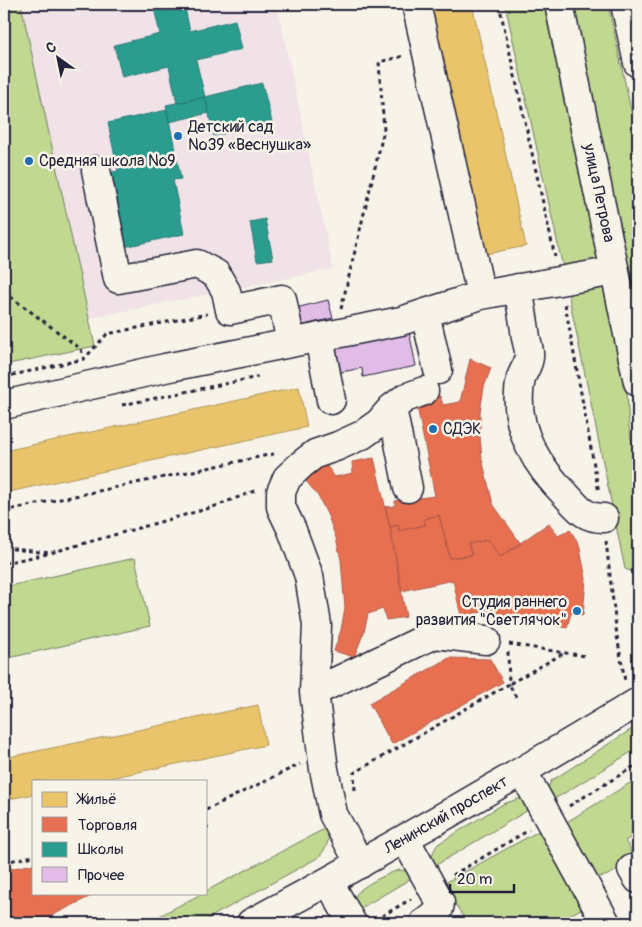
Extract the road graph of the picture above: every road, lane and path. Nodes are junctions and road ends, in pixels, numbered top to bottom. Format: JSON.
{"nodes":[{"id":1,"x":416,"y":4,"type":"edge"},
{"id":2,"x":499,"y":4,"type":"edge"},
{"id":3,"x":559,"y":4,"type":"edge"},
{"id":4,"x":625,"y":4,"type":"edge"},
{"id":5,"x":427,"y":52,"type":"junction"},
{"id":6,"x":638,"y":63,"type":"edge"},
{"id":7,"x":96,"y":170,"type":"dead end"},
{"id":8,"x":615,"y":272,"type":"junction"},
{"id":9,"x":561,"y":281,"type":"junction"},
{"id":10,"x":518,"y":288,"type":"junction"},
{"id":11,"x":4,"y":292,"type":"edge"},
{"id":12,"x":481,"y":294,"type":"junction"},
{"id":13,"x":230,"y":310,"type":"junction"},
{"id":14,"x":425,"y":313,"type":"junction"},
{"id":15,"x":327,"y":336,"type":"junction"},
{"id":16,"x":291,"y":343,"type":"junction"},
{"id":17,"x":84,"y":359,"type":"junction"},
{"id":18,"x":266,"y":375,"type":"dead end"},
{"id":19,"x":4,"y":377,"type":"edge"},
{"id":20,"x":638,"y":382,"type":"edge"},
{"id":21,"x":90,"y":385,"type":"junction"},
{"id":22,"x":331,"y":400,"type":"dead end"},
{"id":23,"x":4,"y":405,"type":"edge"},
{"id":24,"x":120,"y":406,"type":"dead end"},
{"id":25,"x":392,"y":408,"type":"junction"},
{"id":26,"x":280,"y":452,"type":"dead end"},
{"id":27,"x":288,"y":478,"type":"junction"},
{"id":28,"x":408,"y":488,"type":"dead end"},
{"id":29,"x":4,"y":511,"type":"edge"},
{"id":30,"x":604,"y":518,"type":"junction"},
{"id":31,"x":4,"y":548,"type":"edge"},
{"id":32,"x":50,"y":553,"type":"junction"},
{"id":33,"x":4,"y":563,"type":"edge"},
{"id":34,"x":497,"y":642,"type":"junction"},
{"id":35,"x":564,"y":652,"type":"junction"},
{"id":36,"x":585,"y":656,"type":"dead end"},
{"id":37,"x":509,"y":684,"type":"junction"},
{"id":38,"x":632,"y":691,"type":"edge"},
{"id":39,"x":314,"y":692,"type":"junction"},
{"id":40,"x":516,"y":697,"type":"dead end"},
{"id":41,"x":322,"y":754,"type":"junction"},
{"id":42,"x":638,"y":764,"type":"edge"},
{"id":43,"x":523,"y":772,"type":"junction"},
{"id":44,"x":356,"y":799,"type":"dead end"},
{"id":45,"x":208,"y":809,"type":"edge"},
{"id":46,"x":548,"y":819,"type":"junction"},
{"id":47,"x":405,"y":839,"type":"junction"},
{"id":48,"x":32,"y":856,"type":"edge"},
{"id":49,"x":4,"y":862,"type":"edge"},
{"id":50,"x":360,"y":864,"type":"junction"},
{"id":51,"x":329,"y":882,"type":"junction"},
{"id":52,"x":433,"y":886,"type":"junction"},
{"id":53,"x":251,"y":923,"type":"edge"},
{"id":54,"x":352,"y":923,"type":"edge"},
{"id":55,"x":370,"y":923,"type":"edge"},
{"id":56,"x":424,"y":923,"type":"edge"},
{"id":57,"x":606,"y":923,"type":"edge"}],
"edges":[{"from":1,"to":5,"type":"main road"},
{"from":2,"to":9,"type":"path"},
{"from":3,"to":8,"type":"main road","name":"улица Петрова"},
{"from":4,"to":6,"type":"main road"},
{"from":5,"to":12,"type":"main road"},
{"from":5,"to":15,"type":"path"},
{"from":7,"to":13,"type":"main road"},
{"from":8,"to":9,"type":"main road"},
{"from":8,"to":20,"type":"main road","name":"улица Петрова"},
{"from":9,"to":10,"type":"main road"},
{"from":9,"to":30,"type":"path"},
{"from":10,"to":12,"type":"main road"},
{"from":10,"to":30,"type":"main road"},
{"from":11,"to":17,"type":"path"},
{"from":12,"to":14,"type":"main road"},
{"from":13,"to":16,"type":"main road"},
{"from":13,"to":17,"type":"path"},
{"from":14,"to":15,"type":"main road"},
{"from":14,"to":25,"type":"main road"},
{"from":15,"to":16,"type":"main road"},
{"from":15,"to":22,"type":"main road"},
{"from":16,"to":21,"type":"main road"},
{"from":17,"to":19,"type":"path"},
{"from":17,"to":21,"type":"path"},
{"from":18,"to":24,"type":"path"},
{"from":21,"to":23,"type":"main road"},
{"from":25,"to":27,"type":"main road"},
{"from":25,"to":28,"type":"main road"},
{"from":26,"to":29,"type":"path"},
{"from":27,"to":32,"type":"path"},
{"from":27,"to":39,"type":"main road"},
{"from":30,"to":38,"type":"path"},
{"from":31,"to":32,"type":"path"},
{"from":32,"to":33,"type":"path"},
{"from":34,"to":35,"type":"path"},
{"from":34,"to":37,"type":"path"},
{"from":34,"to":39,"type":"main road"},
{"from":35,"to":36,"type":"path"},
{"from":35,"to":37,"type":"path"},
{"from":37,"to":40,"type":"path"},
{"from":37,"to":44,"type":"path"},
{"from":38,"to":43,"type":"main road","name":"Ленинский проспект"},
{"from":39,"to":41,"type":"main road"},
{"from":41,"to":45,"type":"path"},
{"from":41,"to":50,"type":"main road"},
{"from":42,"to":46,"type":"path"},
{"from":43,"to":46,"type":"main road"},
{"from":43,"to":47,"type":"main road","name":"Ленинский проспект"},
{"from":46,"to":52,"type":"path"},
{"from":46,"to":57,"type":"main road"},
{"from":47,"to":50,"type":"main road","name":"Ленинский проспект"},
{"from":47,"to":52,"type":"main road"},
{"from":48,"to":49,"type":"path"},
{"from":50,"to":51,"type":"main road","name":"Ленинский проспект"},
{"from":51,"to":53,"type":"main road","name":"Ленинский проспект"},
{"from":51,"to":54,"type":"main road"},
{"from":52,"to":55,"type":"path"},
{"from":52,"to":56,"type":"main road"}]}
